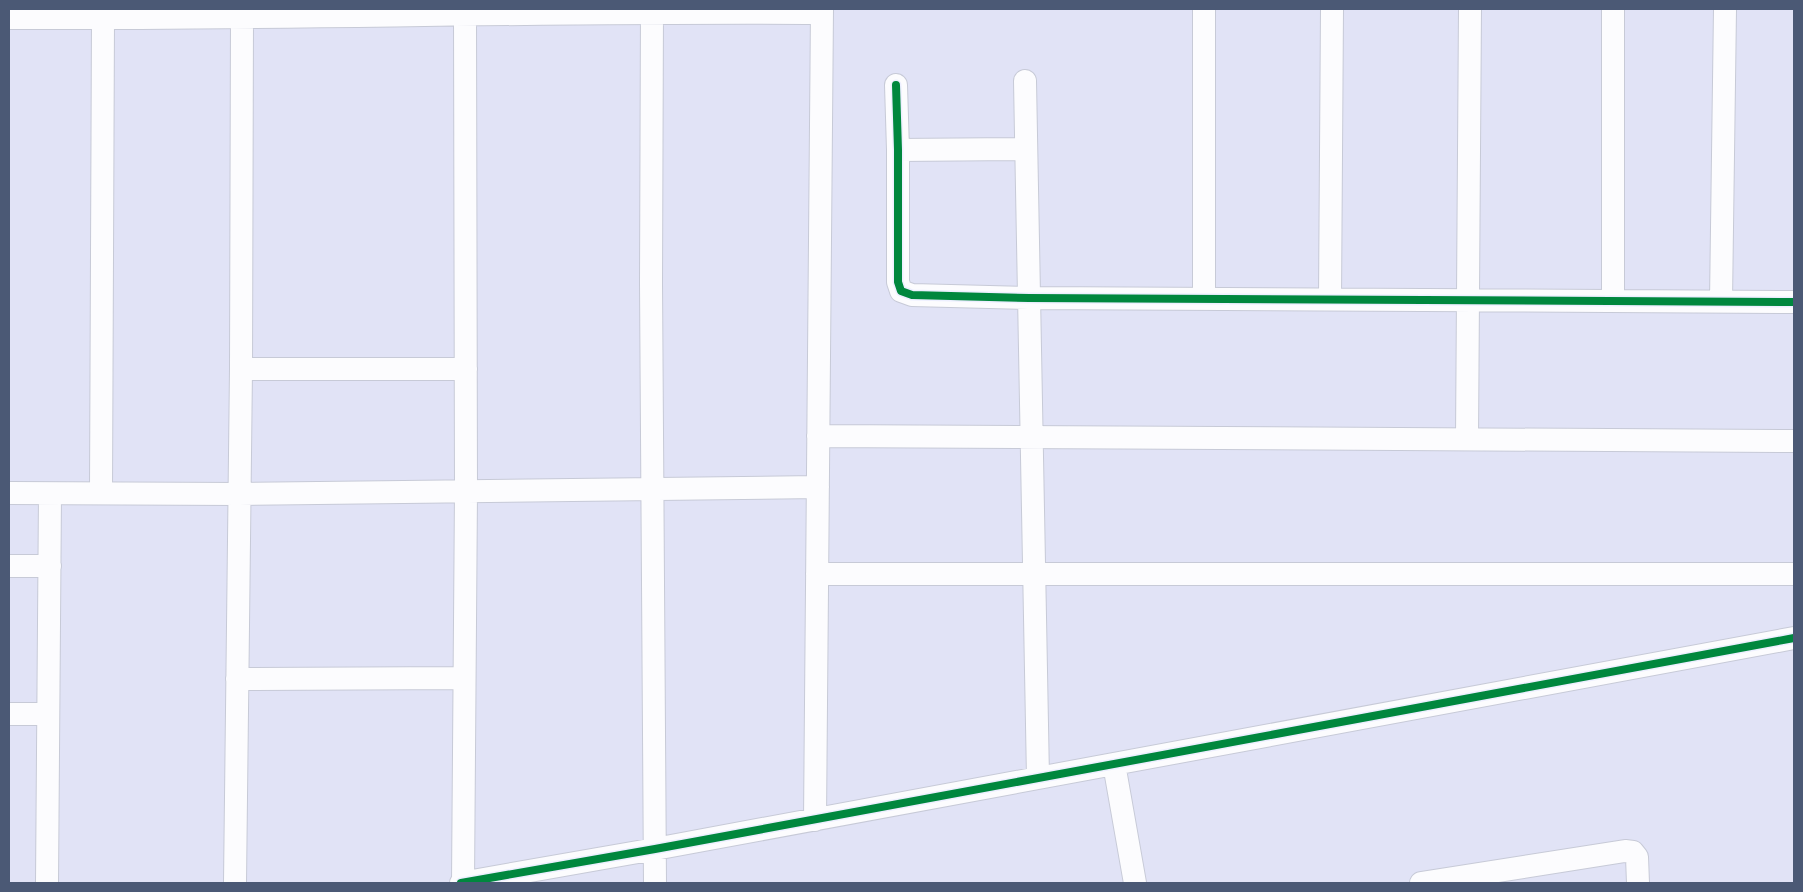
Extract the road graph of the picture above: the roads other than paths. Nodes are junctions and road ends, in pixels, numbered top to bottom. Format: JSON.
{"nodes":[{"id":1,"x":1204,"y":9,"type":"edge"},
{"id":2,"x":1332,"y":9,"type":"edge"},
{"id":3,"x":1470,"y":9,"type":"edge"},
{"id":4,"x":1613,"y":9,"type":"edge"},
{"id":5,"x":1725,"y":9,"type":"edge"},
{"id":6,"x":652,"y":10,"type":"edge"},
{"id":7,"x":822,"y":11,"type":"edge"},
{"id":8,"x":465,"y":15,"type":"junction"},
{"id":9,"x":242,"y":17,"type":"junction"},
{"id":10,"x":9,"y":18,"type":"edge"},
{"id":11,"x":103,"y":19,"type":"junction"},
{"id":12,"x":1025,"y":82,"type":"dead end"},
{"id":13,"x":896,"y":85,"type":"dead end"},
{"id":14,"x":1026,"y":149,"type":"junction"},
{"id":15,"x":898,"y":150,"type":"junction"},
{"id":16,"x":1029,"y":298,"type":"junction"},
{"id":17,"x":1204,"y":299,"type":"junction"},
{"id":18,"x":1330,"y":299,"type":"junction"},
{"id":19,"x":1467,"y":300,"type":"junction"},
{"id":20,"x":1613,"y":300,"type":"junction"},
{"id":21,"x":1721,"y":301,"type":"junction"},
{"id":22,"x":1794,"y":302,"type":"edge"},
{"id":23,"x":241,"y":369,"type":"junction"},
{"id":24,"x":466,"y":369,"type":"junction"},
{"id":25,"x":818,"y":436,"type":"junction"},
{"id":26,"x":1032,"y":437,"type":"junction"},
{"id":27,"x":1467,"y":439,"type":"junction"},
{"id":28,"x":1794,"y":441,"type":"edge"},
{"id":29,"x":818,"y":486,"type":"junction"},
{"id":30,"x":653,"y":490,"type":"junction"},
{"id":31,"x":101,"y":492,"type":"junction"},
{"id":32,"x":466,"y":492,"type":"junction"},
{"id":33,"x":9,"y":493,"type":"edge"},
{"id":34,"x":50,"y":494,"type":"junction"},
{"id":35,"x":239,"y":494,"type":"junction"},
{"id":36,"x":9,"y":566,"type":"edge"},
{"id":37,"x":50,"y":566,"type":"junction"},
{"id":38,"x":817,"y":574,"type":"junction"},
{"id":39,"x":1034,"y":574,"type":"junction"},
{"id":40,"x":1794,"y":574,"type":"edge"},
{"id":41,"x":1794,"y":638,"type":"edge"},
{"id":42,"x":464,"y":678,"type":"junction"},
{"id":43,"x":237,"y":679,"type":"junction"},
{"id":44,"x":9,"y":714,"type":"edge"},
{"id":45,"x":47,"y":714,"type":"junction"},
{"id":46,"x":1114,"y":764,"type":"junction"},
{"id":47,"x":1038,"y":778,"type":"junction"},
{"id":48,"x":815,"y":820,"type":"junction"},
{"id":49,"x":655,"y":849,"type":"junction"},
{"id":50,"x":47,"y":883,"type":"edge"},
{"id":51,"x":235,"y":883,"type":"edge"},
{"id":52,"x":462,"y":883,"type":"edge"},
{"id":53,"x":655,"y":883,"type":"edge"},
{"id":54,"x":1135,"y":883,"type":"edge"},
{"id":55,"x":1421,"y":883,"type":"edge"},
{"id":56,"x":1638,"y":883,"type":"edge"}],
"edges":[{"from":1,"to":17,"type":"street"},
{"from":2,"to":18,"type":"street"},
{"from":3,"to":19,"type":"street"},
{"from":4,"to":20,"type":"street"},
{"from":5,"to":21,"type":"street"},
{"from":6,"to":7,"type":"street"},
{"from":6,"to":8,"type":"street"},
{"from":6,"to":30,"type":"street"},
{"from":7,"to":25,"type":"street"},
{"from":8,"to":9,"type":"street"},
{"from":8,"to":24,"type":"street"},
{"from":9,"to":11,"type":"street"},
{"from":9,"to":23,"type":"street"},
{"from":10,"to":11,"type":"street"},
{"from":11,"to":31,"type":"street"},
{"from":12,"to":14,"type":"street"},
{"from":13,"to":15,"type":"street"},
{"from":14,"to":15,"type":"street"},
{"from":14,"to":16,"type":"street"},
{"from":15,"to":16,"type":"street"},
{"from":16,"to":17,"type":"street"},
{"from":16,"to":26,"type":"street"},
{"from":17,"to":18,"type":"street"},
{"from":18,"to":19,"type":"street"},
{"from":19,"to":20,"type":"street"},
{"from":19,"to":27,"type":"street"},
{"from":20,"to":21,"type":"street"},
{"from":21,"to":22,"type":"street"},
{"from":23,"to":24,"type":"street"},
{"from":23,"to":35,"type":"street"},
{"from":24,"to":32,"type":"street"},
{"from":25,"to":26,"type":"street"},
{"from":25,"to":29,"type":"street"},
{"from":26,"to":27,"type":"street"},
{"from":26,"to":39,"type":"street"},
{"from":27,"to":28,"type":"street"},
{"from":29,"to":30,"type":"street"},
{"from":29,"to":38,"type":"street"},
{"from":30,"to":32,"type":"street"},
{"from":30,"to":49,"type":"street"},
{"from":31,"to":34,"type":"street"},
{"from":31,"to":35,"type":"street"},
{"from":32,"to":35,"type":"street"},
{"from":32,"to":42,"type":"street"},
{"from":33,"to":34,"type":"street"},
{"from":34,"to":37,"type":"street"},
{"from":35,"to":43,"type":"street"},
{"from":36,"to":37,"type":"street"},
{"from":37,"to":45,"type":"street"},
{"from":38,"to":39,"type":"street"},
{"from":38,"to":48,"type":"street"},
{"from":39,"to":40,"type":"street"},
{"from":39,"to":47,"type":"street"},
{"from":41,"to":46,"type":"street"},
{"from":42,"to":43,"type":"street"},
{"from":42,"to":52,"type":"street"},
{"from":43,"to":51,"type":"street"},
{"from":44,"to":45,"type":"street"},
{"from":45,"to":50,"type":"street"},
{"from":46,"to":47,"type":"street"},
{"from":46,"to":54,"type":"street"},
{"from":47,"to":48,"type":"street"},
{"from":48,"to":49,"type":"street"},
{"from":49,"to":52,"type":"street"},
{"from":49,"to":53,"type":"street"},
{"from":55,"to":56,"type":"street"}]}
